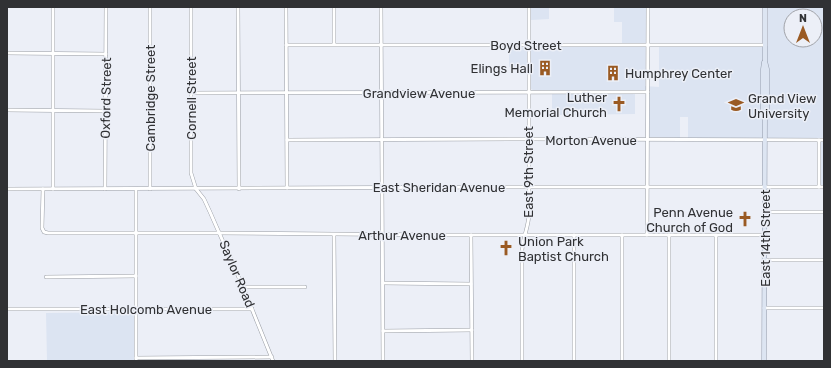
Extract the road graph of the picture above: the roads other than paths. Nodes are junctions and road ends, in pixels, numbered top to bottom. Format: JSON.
{"nodes":[{"id":1,"x":53,"y":7,"type":"edge"},
{"id":2,"x":106,"y":7,"type":"edge"},
{"id":3,"x":150,"y":7,"type":"edge"},
{"id":4,"x":191,"y":7,"type":"edge"},
{"id":5,"x":238,"y":7,"type":"edge"},
{"id":6,"x":286,"y":7,"type":"edge"},
{"id":7,"x":334,"y":7,"type":"edge"},
{"id":8,"x":381,"y":7,"type":"edge"},
{"id":9,"x":529,"y":7,"type":"edge"},
{"id":10,"x":648,"y":7,"type":"edge"},
{"id":11,"x":765,"y":7,"type":"edge"},
{"id":12,"x":286,"y":44,"type":"junction"},
{"id":13,"x":334,"y":44,"type":"junction"},
{"id":14,"x":382,"y":44,"type":"junction"},
{"id":15,"x":648,"y":44,"type":"junction"},
{"id":16,"x":529,"y":45,"type":"junction"},
{"id":17,"x":765,"y":45,"type":"junction"},
{"id":18,"x":7,"y":53,"type":"edge"},
{"id":19,"x":53,"y":53,"type":"junction"},
{"id":20,"x":106,"y":54,"type":"junction"},
{"id":21,"x":286,"y":92,"type":"junction"},
{"id":22,"x":529,"y":92,"type":"junction"},
{"id":23,"x":648,"y":92,"type":"junction"},
{"id":24,"x":191,"y":93,"type":"junction"},
{"id":25,"x":239,"y":93,"type":"junction"},
{"id":26,"x":382,"y":93,"type":"junction"},
{"id":27,"x":7,"y":110,"type":"edge"},
{"id":28,"x":53,"y":110,"type":"junction"},
{"id":29,"x":105,"y":110,"type":"junction"},
{"id":30,"x":529,"y":139,"type":"junction"},
{"id":31,"x":287,"y":140,"type":"junction"},
{"id":32,"x":382,"y":140,"type":"junction"},
{"id":33,"x":648,"y":140,"type":"junction"},
{"id":34,"x":765,"y":140,"type":"junction"},
{"id":35,"x":819,"y":140,"type":"junction"},
{"id":36,"x":824,"y":140,"type":"edge"},
{"id":37,"x":529,"y":187,"type":"junction"},
{"id":38,"x":647,"y":187,"type":"junction"},
{"id":39,"x":765,"y":187,"type":"junction"},
{"id":40,"x":818,"y":187,"type":"junction"},
{"id":41,"x":824,"y":187,"type":"edge"},
{"id":42,"x":239,"y":188,"type":"junction"},
{"id":43,"x":287,"y":188,"type":"junction"},
{"id":44,"x":382,"y":188,"type":"junction"},
{"id":45,"x":7,"y":189,"type":"edge"},
{"id":46,"x":43,"y":189,"type":"junction"},
{"id":47,"x":53,"y":189,"type":"junction"},
{"id":48,"x":105,"y":189,"type":"junction"},
{"id":49,"x":136,"y":189,"type":"junction"},
{"id":50,"x":150,"y":189,"type":"junction"},
{"id":51,"x":196,"y":189,"type":"junction"},
{"id":52,"x":765,"y":212,"type":"junction"},
{"id":53,"x":824,"y":212,"type":"edge"},
{"id":54,"x":136,"y":233,"type":"junction"},
{"id":55,"x":219,"y":233,"type":"junction"},
{"id":56,"x":334,"y":235,"type":"junction"},
{"id":57,"x":382,"y":235,"type":"junction"},
{"id":58,"x":471,"y":235,"type":"junction"},
{"id":59,"x":524,"y":235,"type":"junction"},
{"id":60,"x":574,"y":235,"type":"junction"},
{"id":61,"x":622,"y":235,"type":"junction"},
{"id":62,"x":647,"y":235,"type":"junction"},
{"id":63,"x":669,"y":235,"type":"junction"},
{"id":64,"x":716,"y":235,"type":"junction"},
{"id":65,"x":765,"y":235,"type":"junction"},
{"id":66,"x":765,"y":260,"type":"junction"},
{"id":67,"x":824,"y":260,"type":"edge"},
{"id":68,"x":136,"y":276,"type":"junction"},
{"id":69,"x":46,"y":277,"type":"dead end"},
{"id":70,"x":383,"y":283,"type":"junction"},
{"id":71,"x":472,"y":284,"type":"junction"},
{"id":72,"x":243,"y":287,"type":"junction"},
{"id":73,"x":305,"y":287,"type":"dead end"},
{"id":74,"x":764,"y":308,"type":"junction"},
{"id":75,"x":824,"y":308,"type":"edge"},
{"id":76,"x":7,"y":309,"type":"edge"},
{"id":77,"x":136,"y":309,"type":"junction"},
{"id":78,"x":252,"y":309,"type":"junction"},
{"id":79,"x":383,"y":330,"type":"junction"},
{"id":80,"x":472,"y":330,"type":"junction"},
{"id":81,"x":273,"y":359,"type":"edge"},
{"id":82,"x":136,"y":360,"type":"edge"},
{"id":83,"x":335,"y":361,"type":"edge"},
{"id":84,"x":383,"y":361,"type":"edge"},
{"id":85,"x":472,"y":361,"type":"edge"},
{"id":86,"x":522,"y":361,"type":"edge"},
{"id":87,"x":574,"y":361,"type":"edge"},
{"id":88,"x":622,"y":361,"type":"edge"},
{"id":89,"x":669,"y":361,"type":"edge"},
{"id":90,"x":716,"y":361,"type":"edge"},
{"id":91,"x":764,"y":361,"type":"edge"}],
"edges":[{"from":1,"to":19,"type":"street"},
{"from":2,"to":20,"type":"street","name":"Oxford Street"},
{"from":3,"to":50,"type":"street","name":"Cambridge Street"},
{"from":4,"to":24,"type":"street","name":"Cornell Street"},
{"from":5,"to":25,"type":"street"},
{"from":6,"to":12,"type":"street"},
{"from":7,"to":13,"type":"street"},
{"from":8,"to":14,"type":"street"},
{"from":9,"to":16,"type":"street","name":"East 9th Street"},
{"from":10,"to":15,"type":"street"},
{"from":11,"to":17,"type":"main road","name":"East 14th Street"},
{"from":12,"to":13,"type":"street","name":"Boyd Street"},
{"from":12,"to":21,"type":"street"},
{"from":13,"to":14,"type":"street","name":"Boyd Street"},
{"from":14,"to":16,"type":"street","name":"Boyd Street"},
{"from":14,"to":26,"type":"street"},
{"from":15,"to":16,"type":"street","name":"Boyd Street"},
{"from":15,"to":17,"type":"street","name":"Boyd Street"},
{"from":15,"to":23,"type":"street"},
{"from":16,"to":22,"type":"street","name":"East 9th Street"},
{"from":17,"to":34,"type":"main road","name":"East 14th Street"},
{"from":18,"to":19,"type":"street"},
{"from":19,"to":20,"type":"street"},
{"from":19,"to":28,"type":"street"},
{"from":20,"to":29,"type":"street","name":"Oxford Street"},
{"from":21,"to":25,"type":"street","name":"Grandview Avenue"},
{"from":21,"to":26,"type":"street","name":"Grandview Avenue"},
{"from":21,"to":31,"type":"street"},
{"from":22,"to":23,"type":"street","name":"Grandview Avenue"},
{"from":22,"to":26,"type":"street","name":"Grandview Avenue"},
{"from":22,"to":30,"type":"street","name":"East 9th Street"},
{"from":23,"to":33,"type":"street"},
{"from":24,"to":25,"type":"street","name":"Grandview Avenue"},
{"from":24,"to":51,"type":"street","name":"Cornell Street"},
{"from":25,"to":42,"type":"street"},
{"from":26,"to":32,"type":"street"},
{"from":27,"to":28,"type":"street"},
{"from":28,"to":29,"type":"street"},
{"from":28,"to":47,"type":"street"},
{"from":29,"to":48,"type":"street","name":"Oxford Street"},
{"from":30,"to":32,"type":"street","name":"Morton Avenue"},
{"from":30,"to":33,"type":"street","name":"Morton Avenue"},
{"from":30,"to":37,"type":"street","name":"East 9th Street"},
{"from":31,"to":32,"type":"street","name":"Morton Avenue"},
{"from":31,"to":43,"type":"street"},
{"from":32,"to":44,"type":"street"},
{"from":33,"to":34,"type":"street","name":"Morton Avenue"},
{"from":33,"to":38,"type":"street"},
{"from":34,"to":35,"type":"street","name":"Morton Avenue"},
{"from":34,"to":39,"type":"main road","name":"East 14th Street"},
{"from":35,"to":36,"type":"street","name":"Morton Avenue"},
{"from":35,"to":40,"type":"street"},
{"from":37,"to":38,"type":"street","name":"East Sheridan Avenue"},
{"from":37,"to":44,"type":"street","name":"East Sheridan Avenue"},
{"from":37,"to":59,"type":"street","name":"East 9th Street"},
{"from":38,"to":39,"type":"street","name":"East Sheridan Avenue"},
{"from":38,"to":62,"type":"street"},
{"from":39,"to":40,"type":"street","name":"East Sheridan Avenue"},
{"from":39,"to":52,"type":"main road","name":"East 14th Street"},
{"from":40,"to":41,"type":"street","name":"East Sheridan Avenue"},
{"from":42,"to":43,"type":"street","name":"East Sheridan Avenue"},
{"from":42,"to":51,"type":"street","name":"East Sheridan Avenue"},
{"from":43,"to":44,"type":"street","name":"East Sheridan Avenue"},
{"from":44,"to":57,"type":"street"},
{"from":45,"to":46,"type":"street","name":"East Sheridan Avenue"},
{"from":46,"to":47,"type":"street","name":"East Sheridan Avenue"},
{"from":46,"to":54,"type":"street","name":"Arthur Avenue"},
{"from":47,"to":48,"type":"street","name":"East Sheridan Avenue"},
{"from":48,"to":49,"type":"street","name":"East Sheridan Avenue"},
{"from":49,"to":50,"type":"street","name":"East Sheridan Avenue"},
{"from":49,"to":54,"type":"street"},
{"from":50,"to":51,"type":"street","name":"East Sheridan Avenue"},
{"from":51,"to":55,"type":"street","name":"Saylor Road"},
{"from":52,"to":53,"type":"street"},
{"from":52,"to":65,"type":"main road","name":"East 14th Street"},
{"from":54,"to":55,"type":"street","name":"Arthur Avenue"},
{"from":54,"to":68,"type":"street"},
{"from":55,"to":56,"type":"street","name":"Arthur Avenue"},
{"from":55,"to":72,"type":"street","name":"Saylor Road"},
{"from":56,"to":57,"type":"street","name":"Arthur Avenue"},
{"from":56,"to":83,"type":"street"},
{"from":57,"to":58,"type":"street","name":"Arthur Avenue"},
{"from":57,"to":70,"type":"street"},
{"from":58,"to":59,"type":"street","name":"Arthur Avenue"},
{"from":58,"to":71,"type":"street"},
{"from":59,"to":60,"type":"street","name":"Arthur Avenue"},
{"from":59,"to":86,"type":"street","name":"East 9th Street"},
{"from":60,"to":61,"type":"street","name":"Arthur Avenue"},
{"from":60,"to":87,"type":"street"},
{"from":61,"to":62,"type":"street","name":"Arthur Avenue"},
{"from":61,"to":88,"type":"street"},
{"from":62,"to":63,"type":"street","name":"Arthur Avenue"},
{"from":63,"to":64,"type":"street","name":"Arthur Avenue"},
{"from":63,"to":89,"type":"street"},
{"from":64,"to":65,"type":"street","name":"Arthur Avenue"},
{"from":64,"to":90,"type":"street"},
{"from":65,"to":66,"type":"main road","name":"East 14th Street"},
{"from":66,"to":67,"type":"street"},
{"from":66,"to":74,"type":"main road","name":"East 14th Street"},
{"from":68,"to":69,"type":"street"},
{"from":68,"to":77,"type":"street"},
{"from":70,"to":71,"type":"street"},
{"from":70,"to":79,"type":"street"},
{"from":71,"to":80,"type":"street"},
{"from":72,"to":73,"type":"street"},
{"from":72,"to":78,"type":"street","name":"Saylor Road"},
{"from":74,"to":75,"type":"street"},
{"from":74,"to":91,"type":"main road","name":"East 14th Street"},
{"from":76,"to":77,"type":"street","name":"East Holcomb Avenue"},
{"from":77,"to":78,"type":"street","name":"East Holcomb Avenue"},
{"from":77,"to":82,"type":"street"},
{"from":78,"to":81,"type":"street","name":"Saylor Road"},
{"from":79,"to":80,"type":"street"},
{"from":79,"to":84,"type":"street"},
{"from":80,"to":85,"type":"street"},
{"from":81,"to":82,"type":"street"}]}
